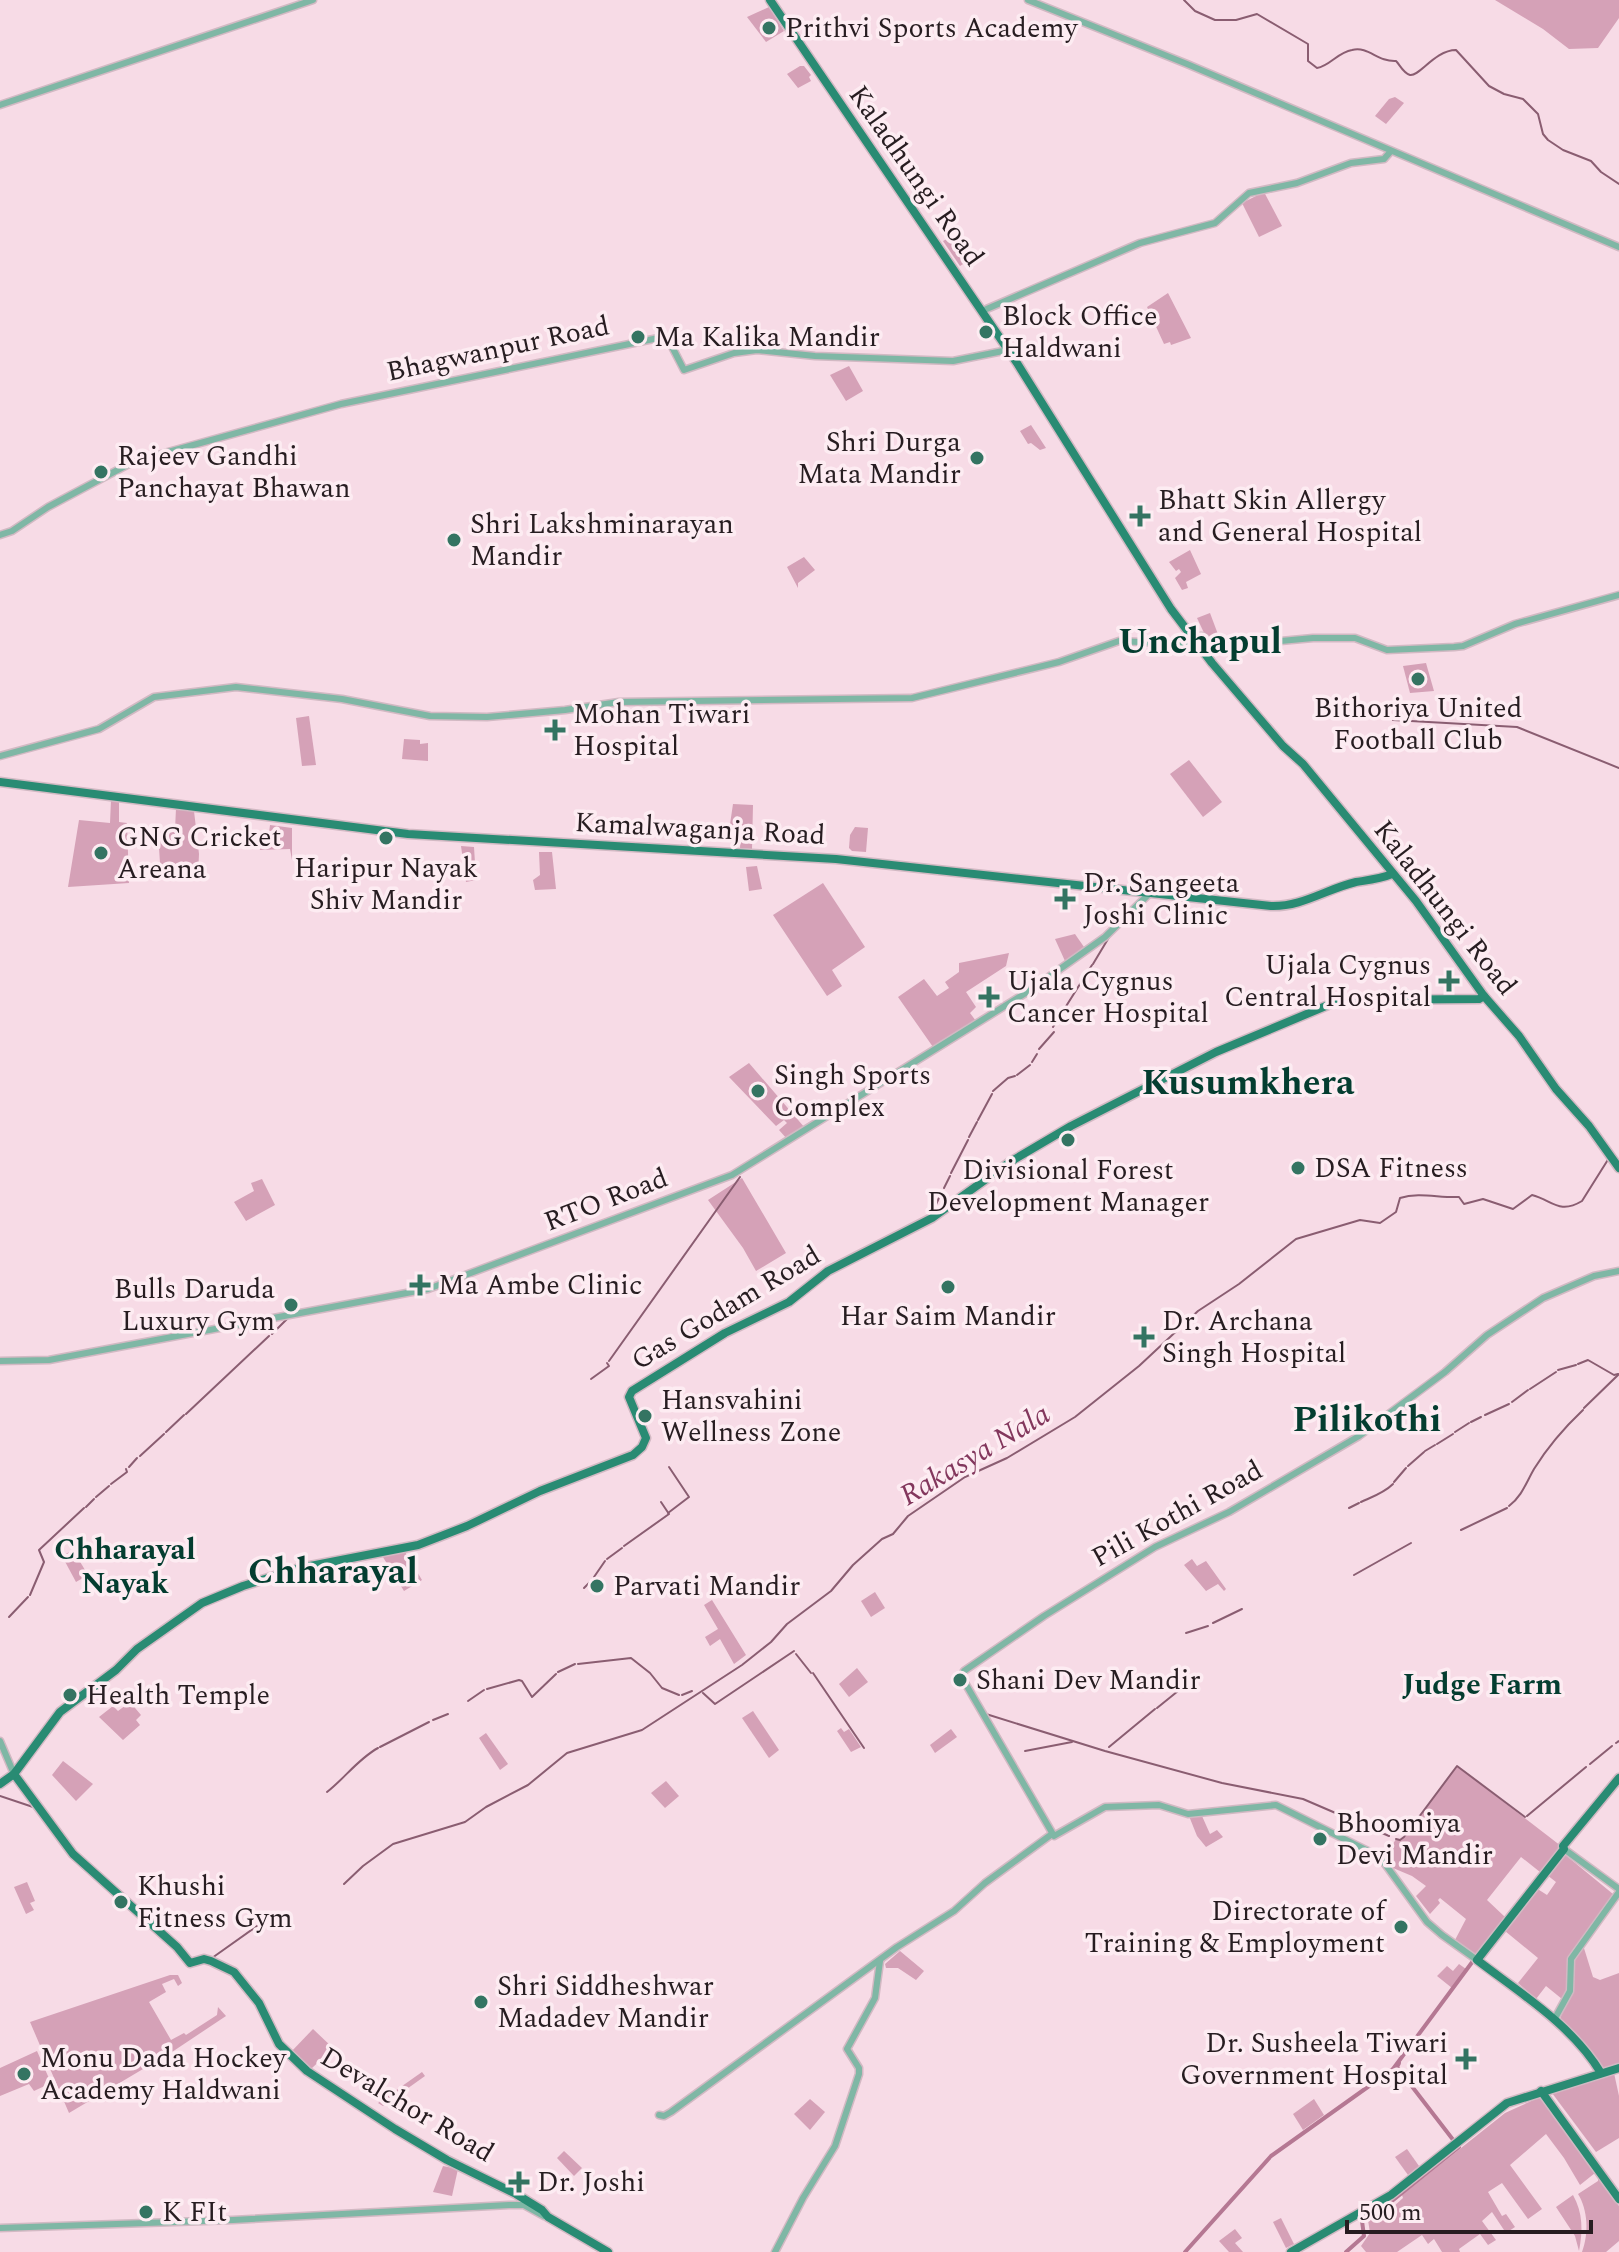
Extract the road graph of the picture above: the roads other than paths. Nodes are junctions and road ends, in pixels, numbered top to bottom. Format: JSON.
{"nodes":[{"id":1,"x":313,"y":0,"type":"edge"},
{"id":2,"x":770,"y":0,"type":"edge"},
{"id":3,"x":1028,"y":0,"type":"edge"},
{"id":4,"x":0,"y":105,"type":"edge"},
{"id":5,"x":1391,"y":151,"type":"junction"},
{"id":6,"x":1619,"y":247,"type":"edge"},
{"id":7,"x":982,"y":311,"type":"junction"},
{"id":8,"x":1008,"y":350,"type":"junction"},
{"id":9,"x":0,"y":535,"type":"edge"},
{"id":10,"x":1619,"y":595,"type":"edge"},
{"id":11,"x":1191,"y":636,"type":"junction"},
{"id":12,"x":1197,"y":645,"type":"junction"},
{"id":13,"x":0,"y":756,"type":"edge"},
{"id":14,"x":0,"y":782,"type":"edge"},
{"id":15,"x":1391,"y":874,"type":"junction"},
{"id":16,"x":1147,"y":895,"type":"junction"},
{"id":17,"x":1483,"y":997,"type":"junction"},
{"id":18,"x":1613,"y":1163,"type":"edge"},
{"id":19,"x":1619,"y":1271,"type":"edge"},
{"id":20,"x":0,"y":1361,"type":"edge"},
{"id":21,"x":0,"y":1741,"type":"edge"},
{"id":22,"x":14,"y":1774,"type":"junction"},
{"id":23,"x":1619,"y":1778,"type":"edge"},
{"id":24,"x":0,"y":1784,"type":"edge"},
{"id":25,"x":1052,"y":1834,"type":"junction"},
{"id":26,"x":1564,"y":1849,"type":"junction"},
{"id":27,"x":1619,"y":1891,"type":"edge"},
{"id":28,"x":1477,"y":1960,"type":"junction"},
{"id":29,"x":880,"y":1961,"type":"junction"},
{"id":30,"x":1554,"y":2020,"type":"junction"},
{"id":31,"x":1619,"y":2068,"type":"edge"},
{"id":32,"x":1597,"y":2071,"type":"junction"},
{"id":33,"x":1541,"y":2091,"type":"junction"},
{"id":34,"x":659,"y":2115,"type":"dead end"},
{"id":35,"x":1619,"y":2199,"type":"edge"},
{"id":36,"x":525,"y":2203,"type":"junction"},
{"id":37,"x":0,"y":2228,"type":"edge"},
{"id":38,"x":608,"y":2252,"type":"edge"},
{"id":39,"x":775,"y":2252,"type":"edge"},
{"id":40,"x":1291,"y":2252,"type":"edge"}],
"edges":[{"from":1,"to":4,"type":"street"},
{"from":2,"to":7,"type":"main road","name":"Kaladhungi Road"},
{"from":3,"to":5,"type":"street"},
{"from":5,"to":6,"type":"street"},
{"from":5,"to":7,"type":"street"},
{"from":7,"to":8,"type":"main road","name":"Kaladhungi Road"},
{"from":8,"to":9,"type":"street","name":"Bhagwanpur Road"},
{"from":8,"to":11,"type":"main road","name":"Kaladhungi Road"},
{"from":10,"to":11,"type":"street"},
{"from":11,"to":12,"type":"main road","name":"Kaladhungi Road"},
{"from":12,"to":13,"type":"street"},
{"from":12,"to":15,"type":"main road","name":"Kaladhungi Road"},
{"from":14,"to":16,"type":"main road","name":"Kamalwaganja Road"},
{"from":15,"to":16,"type":"main road","name":"Kamalwaganja Road"},
{"from":15,"to":17,"type":"main road","name":"Kaladhungi Road"},
{"from":16,"to":20,"type":"street","name":"RTO Road"},
{"from":17,"to":18,"type":"main road","name":"Kaladhungi Road"},
{"from":17,"to":22,"type":"main road","name":"Gas Godam Road"},
{"from":19,"to":25,"type":"street","name":"Pili Kothi Road"},
{"from":21,"to":22,"type":"street"},
{"from":22,"to":24,"type":"main road","name":"Gas Godam Road"},
{"from":22,"to":36,"type":"main road","name":"Devalchor Road"},
{"from":23,"to":26,"type":"main road"},
{"from":25,"to":28,"type":"street"},
{"from":25,"to":29,"type":"street"},
{"from":26,"to":27,"type":"street"},
{"from":26,"to":28,"type":"main road"},
{"from":27,"to":30,"type":"street"},
{"from":28,"to":30,"type":"main road"},
{"from":29,"to":34,"type":"street"},
{"from":29,"to":39,"type":"street"},
{"from":30,"to":32,"type":"main road"},
{"from":31,"to":32,"type":"main road"},
{"from":32,"to":33,"type":"main road"},
{"from":33,"to":35,"type":"main road"},
{"from":33,"to":40,"type":"main road"},
{"from":36,"to":37,"type":"street"},
{"from":36,"to":38,"type":"main road","name":"Devalchor Road"}]}
